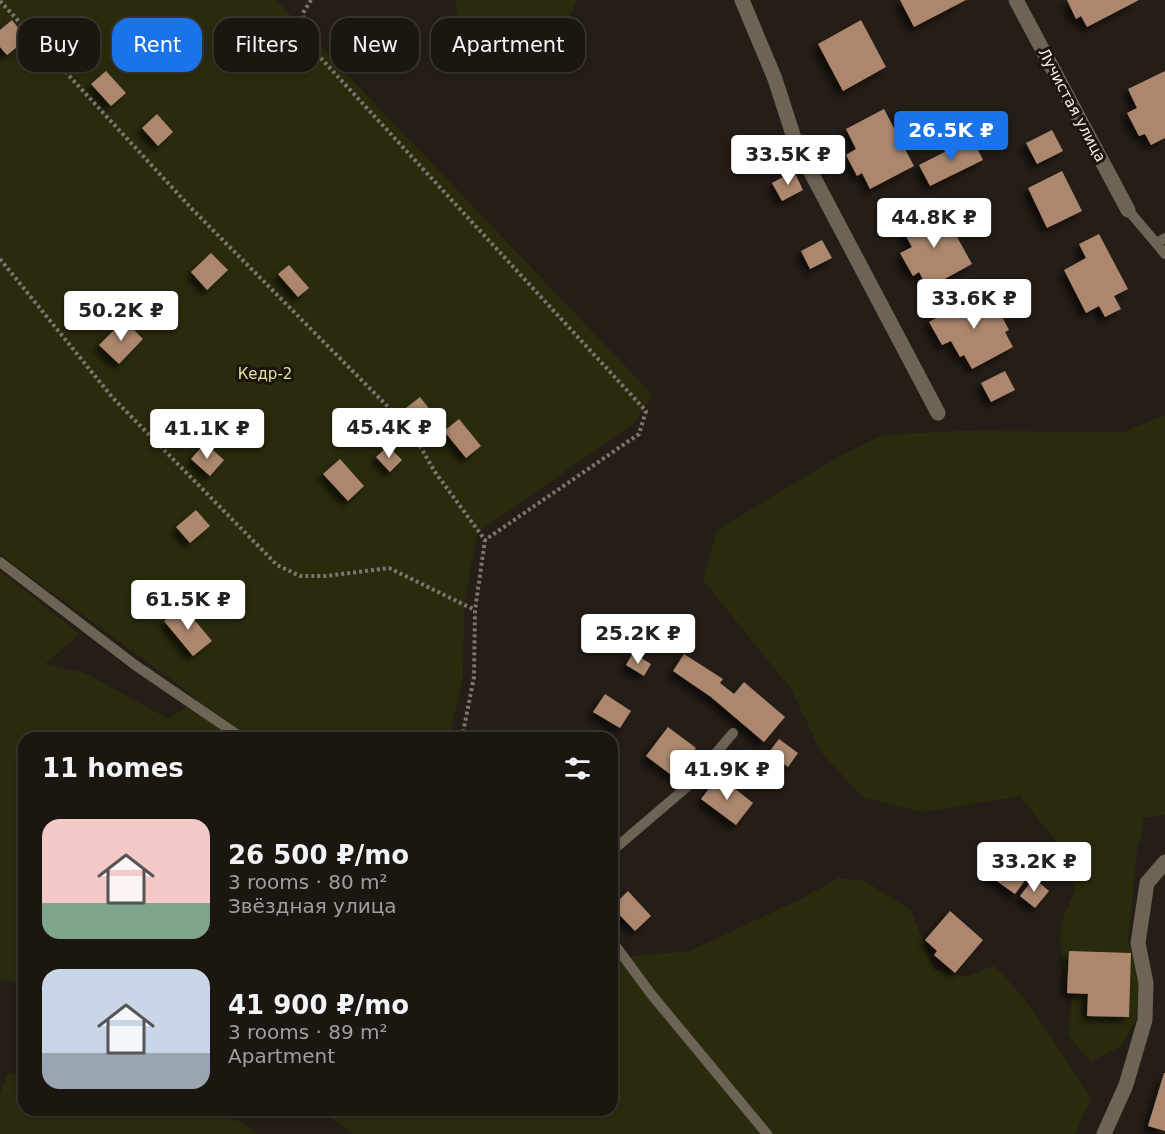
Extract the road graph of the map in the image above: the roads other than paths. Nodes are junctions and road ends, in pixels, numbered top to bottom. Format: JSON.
{"nodes":[{"id":1,"x":742,"y":0,"type":"edge"},
{"id":2,"x":1016,"y":0,"type":"edge"},
{"id":3,"x":1128,"y":210,"type":"joint"},
{"id":4,"x":1160,"y":241,"type":"edge"},
{"id":5,"x":1165,"y":254,"type":"edge"},
{"id":6,"x":938,"y":413,"type":"dead end"},
{"id":7,"x":0,"y":562,"type":"edge"},
{"id":8,"x":233,"y":732,"type":"edge"},
{"id":9,"x":733,"y":733,"type":"dead end"},
{"id":10,"x":618,"y":846,"type":"edge"},
{"id":11,"x":1165,"y":862,"type":"edge"},
{"id":12,"x":618,"y":948,"type":"edge"},
{"id":13,"x":767,"y":1134,"type":"edge"},
{"id":14,"x":1104,"y":1134,"type":"edge"}],
"edges":[{"from":1,"to":6,"type":"street"},
{"from":2,"to":3,"type":"street","name":"Лучистая улица"},
{"from":3,"to":4,"type":"lane"},
{"from":4,"to":5,"type":"lane"},
{"from":7,"to":8,"type":"lane"},
{"from":9,"to":10,"type":"lane"},
{"from":11,"to":14,"type":"street"},
{"from":12,"to":13,"type":"lane"}]}
